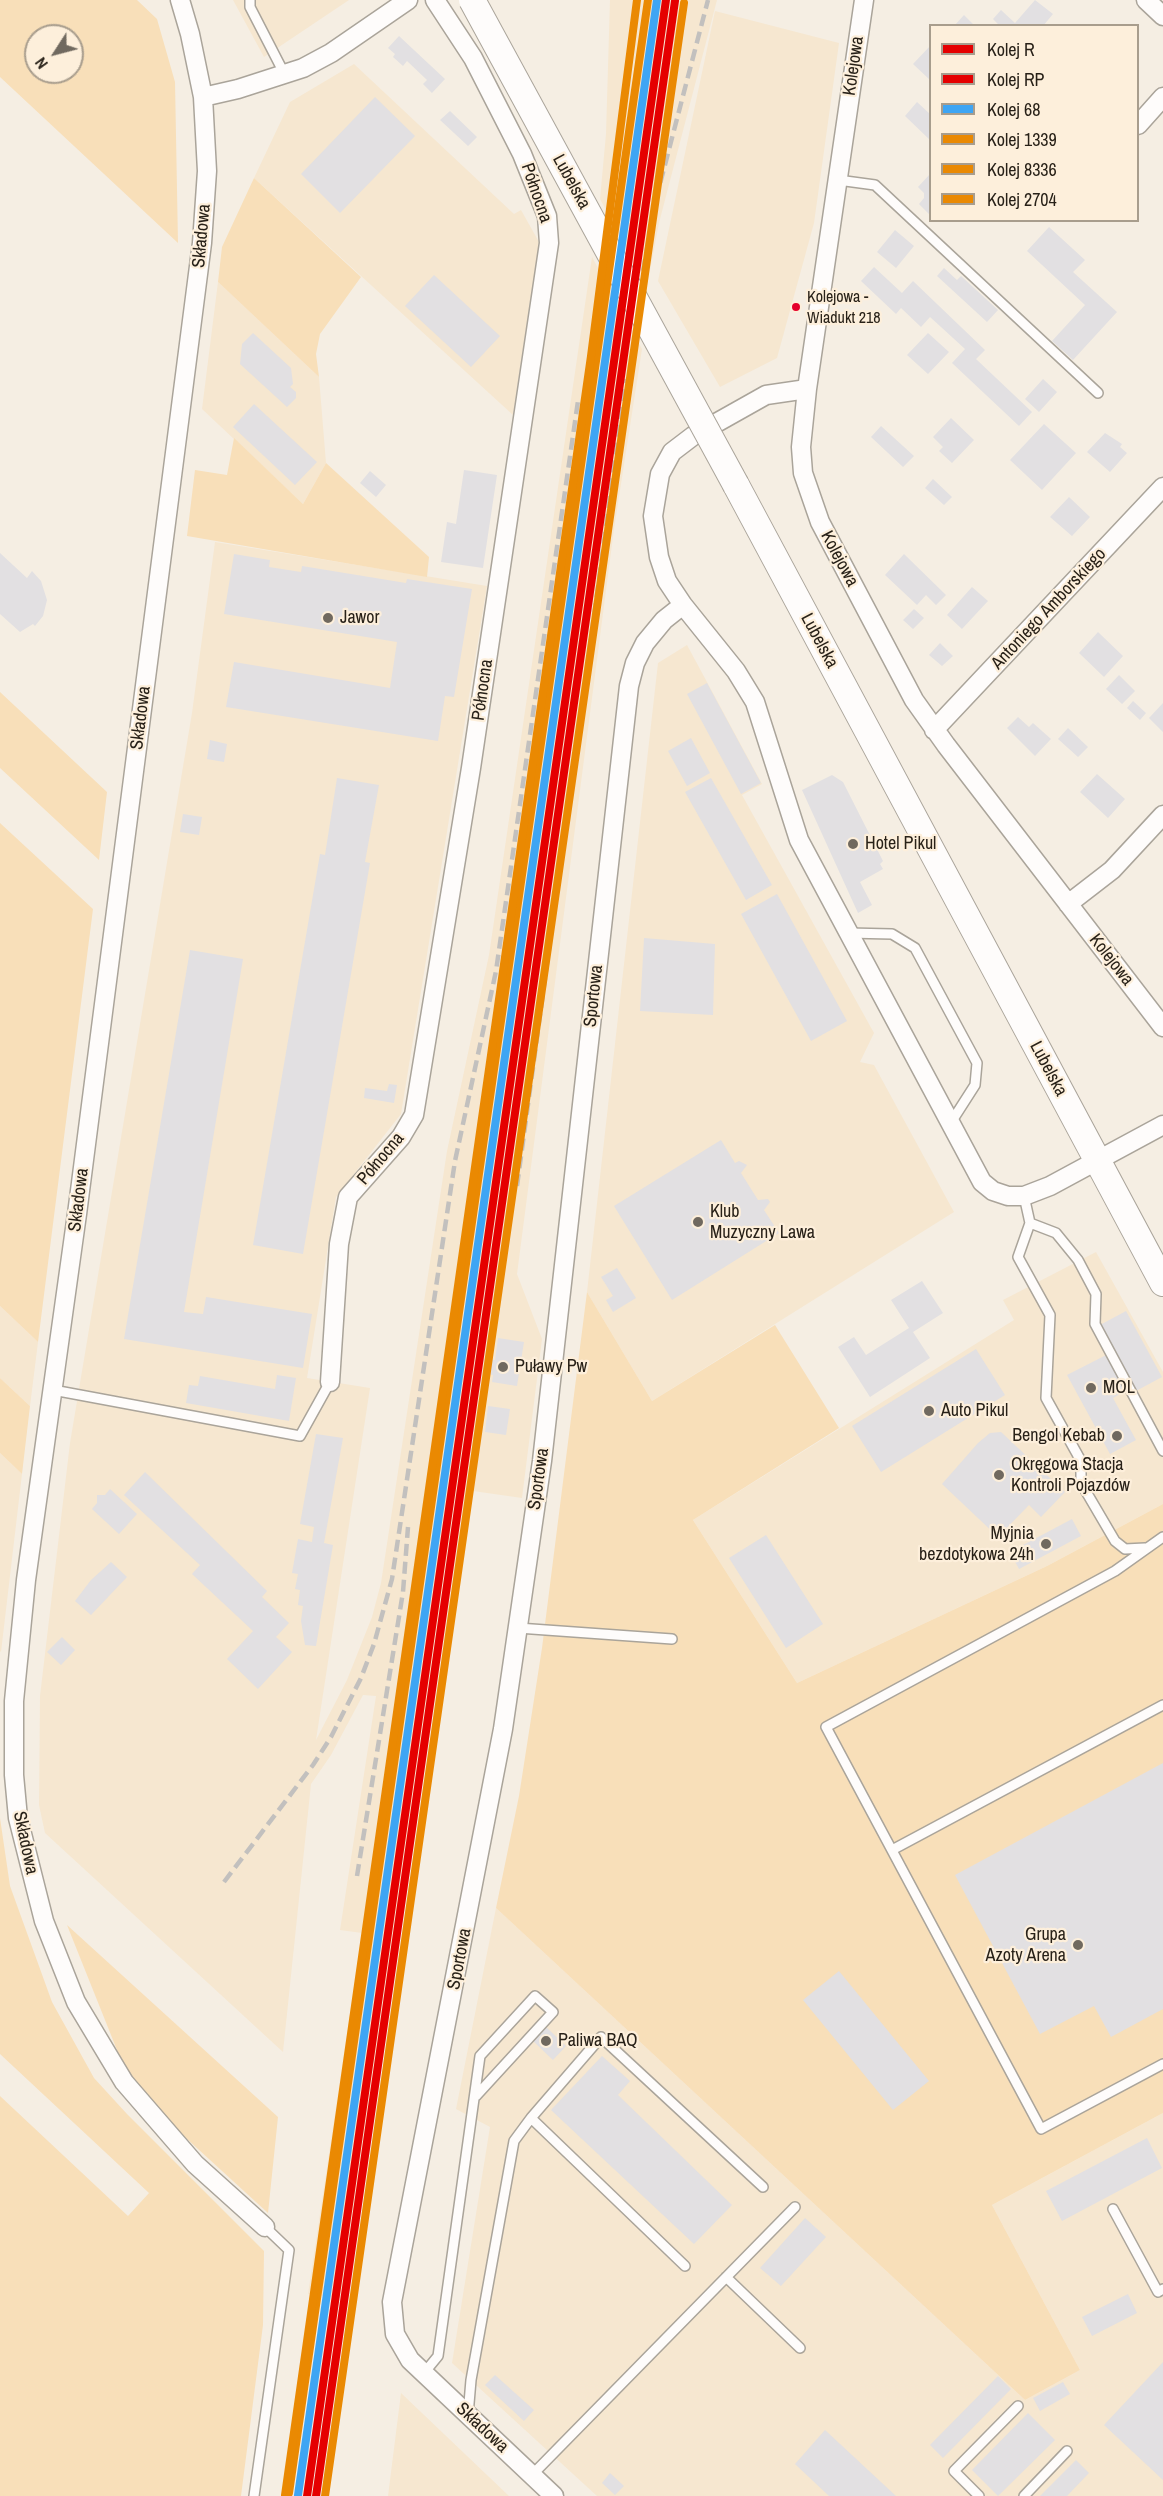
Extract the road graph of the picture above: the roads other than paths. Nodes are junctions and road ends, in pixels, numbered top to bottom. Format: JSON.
{"nodes":[{"id":1,"x":180,"y":0,"type":"edge"},
{"id":2,"x":250,"y":0,"type":"edge"},
{"id":3,"x":408,"y":0,"type":"edge"},
{"id":4,"x":435,"y":0,"type":"edge"},
{"id":5,"x":472,"y":0,"type":"edge"},
{"id":6,"x":864,"y":0,"type":"edge"},
{"id":7,"x":1146,"y":0,"type":"edge"},
{"id":8,"x":1163,"y":16,"type":"edge"},
{"id":9,"x":285,"y":75,"type":"junction"},
{"id":10,"x":203,"y":97,"type":"junction"},
{"id":11,"x":1163,"y":97,"type":"edge"},
{"id":12,"x":1139,"y":123,"type":"edge"},
{"id":13,"x":838,"y":180,"type":"junction"},
{"id":14,"x":807,"y":389,"type":"junction"},
{"id":15,"x":1098,"y":393,"type":"dead end"},
{"id":16,"x":1163,"y":487,"type":"edge"},
{"id":17,"x":683,"y":605,"type":"junction"},
{"id":18,"x":934,"y":730,"type":"junction"},
{"id":19,"x":1163,"y":815,"type":"edge"},
{"id":20,"x":1068,"y":904,"type":"junction"},
{"id":21,"x":848,"y":933,"type":"junction"},
{"id":22,"x":1163,"y":1027,"type":"edge"},
{"id":23,"x":950,"y":1124,"type":"junction"},
{"id":24,"x":1163,"y":1125,"type":"edge"},
{"id":25,"x":1097,"y":1161,"type":"junction"},
{"id":26,"x":1024,"y":1196,"type":"junction"},
{"id":27,"x":1030,"y":1223,"type":"junction"},
{"id":28,"x":1163,"y":1283,"type":"edge"},
{"id":29,"x":330,"y":1382,"type":"joint"},
{"id":30,"x":53,"y":1390,"type":"junction"},
{"id":31,"x":1163,"y":1451,"type":"edge"},
{"id":32,"x":1163,"y":1537,"type":"edge"},
{"id":33,"x":1145,"y":1548,"type":"junction"},
{"id":34,"x":518,"y":1628,"type":"junction"},
{"id":35,"x":672,"y":1639,"type":"dead end"},
{"id":36,"x":1163,"y":1705,"type":"edge"},
{"id":37,"x":892,"y":1850,"type":"junction"},
{"id":38,"x":1163,"y":2064,"type":"edge"},
{"id":39,"x":476,"y":2096,"type":"junction"},
{"id":40,"x":531,"y":2118,"type":"junction"},
{"id":41,"x":763,"y":2187,"type":"dead end"},
{"id":42,"x":795,"y":2207,"type":"dead end"},
{"id":43,"x":1113,"y":2209,"type":"dead end"},
{"id":44,"x":265,"y":2227,"type":"joint"},
{"id":45,"x":686,"y":2266,"type":"dead end"},
{"id":46,"x":726,"y":2277,"type":"junction"},
{"id":47,"x":1163,"y":2289,"type":"edge"},
{"id":48,"x":800,"y":2348,"type":"dead end"},
{"id":49,"x":410,"y":2360,"type":"joint"},
{"id":50,"x":424,"y":2373,"type":"junction"},
{"id":51,"x":1018,"y":2406,"type":"dead end"},
{"id":52,"x":468,"y":2415,"type":"junction"},
{"id":53,"x":1067,"y":2451,"type":"dead end"},
{"id":54,"x":532,"y":2475,"type":"junction"},
{"id":55,"x":254,"y":2496,"type":"edge"},
{"id":56,"x":553,"y":2496,"type":"edge"},
{"id":57,"x":979,"y":2496,"type":"edge"},
{"id":58,"x":1023,"y":2496,"type":"edge"}],
"edges":[{"from":1,"to":10,"type":"street","name":"Składowa"},
{"from":2,"to":9,"type":"lane"},
{"from":3,"to":9,"type":"street"},
{"from":4,"to":29,"type":"street","name":"Północna"},
{"from":5,"to":25,"type":"main road","name":"Lubelska","bridge":true},
{"from":6,"to":13,"type":"street","name":"Kolejowa"},
{"from":7,"to":8,"type":"street"},
{"from":9,"to":10,"type":"street"},
{"from":10,"to":30,"type":"street","name":"Składowa"},
{"from":11,"to":12,"type":"street"},
{"from":13,"to":14,"type":"street","name":"Kolejowa"},
{"from":13,"to":15,"type":"lane"},
{"from":14,"to":17,"type":"street"},
{"from":14,"to":18,"type":"street","name":"Kolejowa"},
{"from":16,"to":18,"type":"street","name":"Antoniego Amborskiego"},
{"from":17,"to":21,"type":"street"},
{"from":17,"to":34,"type":"street","name":"Sportowa"},
{"from":18,"to":20,"type":"street","name":"Kolejowa"},
{"from":19,"to":20,"type":"street"},
{"from":20,"to":22,"type":"street","name":"Kolejowa"},
{"from":21,"to":23,"type":"street"},
{"from":21,"to":23,"type":"lane"},
{"from":23,"to":26,"type":"street"},
{"from":24,"to":25,"type":"street"},
{"from":25,"to":26,"type":"street"},
{"from":25,"to":28,"type":"main road","name":"Lubelska"},
{"from":26,"to":27,"type":"lane"},
{"from":27,"to":31,"type":"lane"},
{"from":27,"to":33,"type":"lane"},
{"from":29,"to":30,"type":"lane"},
{"from":30,"to":44,"type":"street","name":"Składowa"},
{"from":32,"to":33,"type":"lane"},
{"from":33,"to":37,"type":"lane"},
{"from":34,"to":35,"type":"lane"},
{"from":34,"to":49,"type":"street","name":"Sportowa"},
{"from":36,"to":37,"type":"lane"},
{"from":37,"to":38,"type":"lane"},
{"from":39,"to":39,"type":"lane"},
{"from":39,"to":50,"type":"lane"},
{"from":40,"to":41,"type":"lane"},
{"from":40,"to":45,"type":"lane"},
{"from":40,"to":52,"type":"lane"},
{"from":42,"to":46,"type":"lane"},
{"from":43,"to":47,"type":"lane"},
{"from":44,"to":55,"type":"lane"},
{"from":46,"to":48,"type":"lane"},
{"from":46,"to":54,"type":"lane"},
{"from":49,"to":50,"type":"street","name":"Składowa"},
{"from":50,"to":52,"type":"street","name":"Składowa"},
{"from":51,"to":57,"type":"lane"},
{"from":52,"to":54,"type":"street","name":"Składowa"},
{"from":53,"to":58,"type":"lane"},
{"from":54,"to":56,"type":"street","name":"Składowa"}]}
